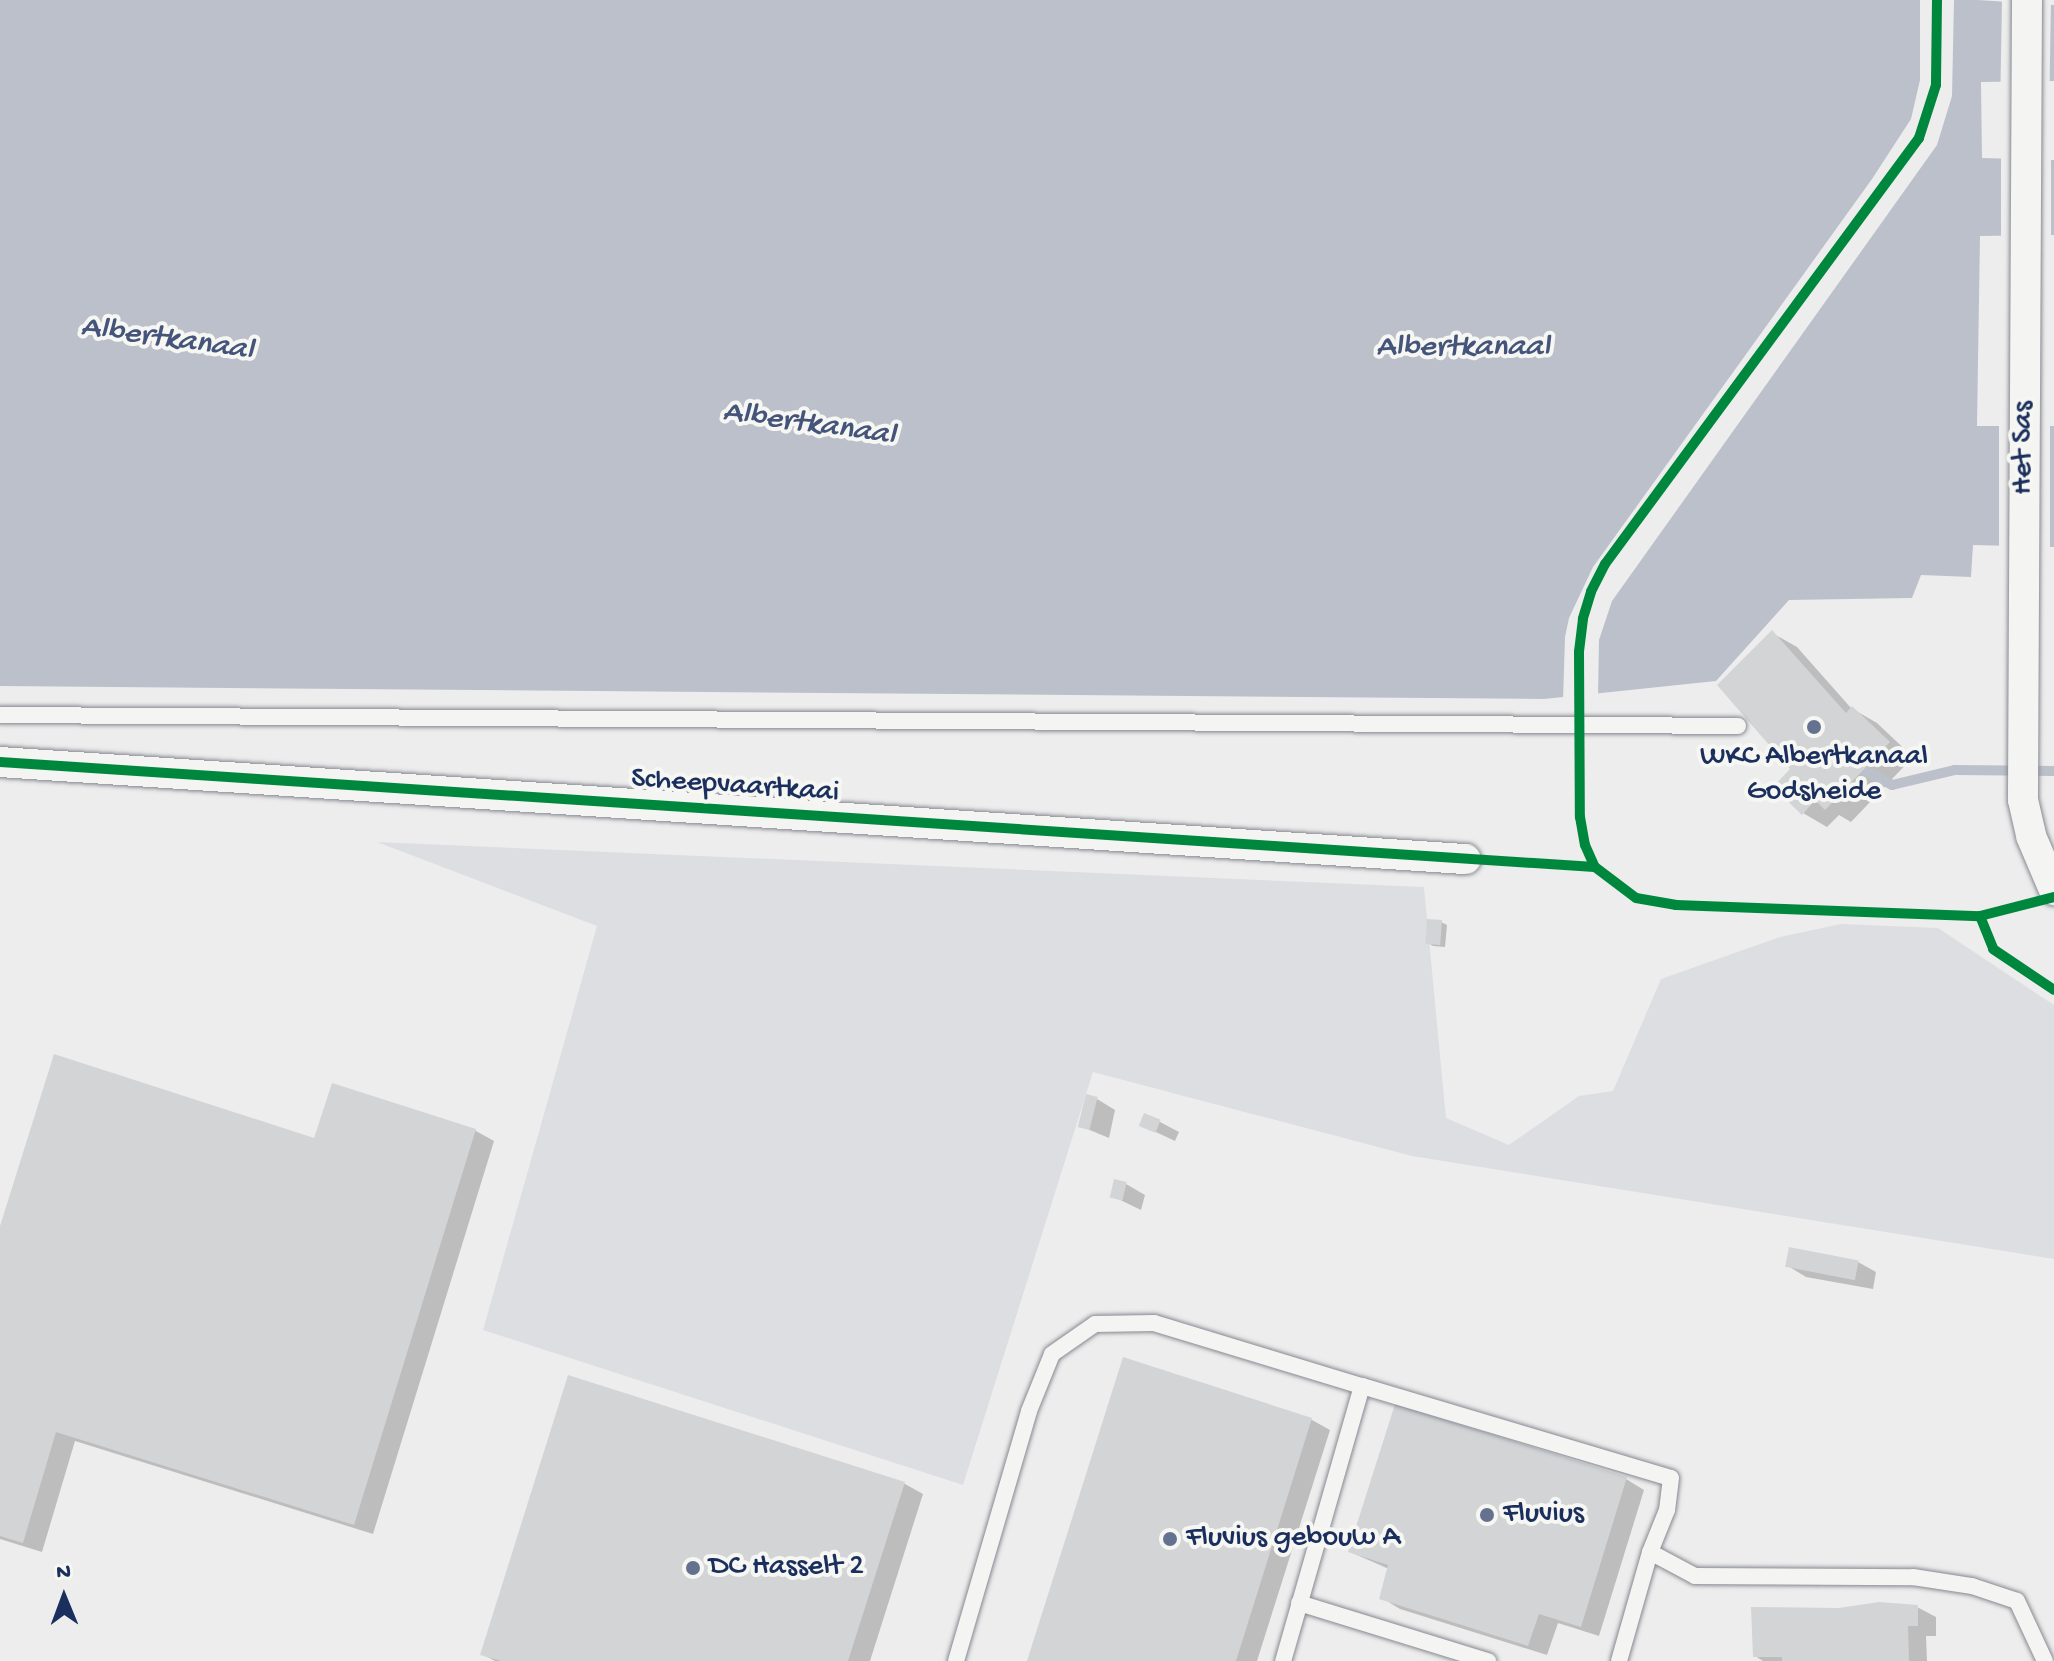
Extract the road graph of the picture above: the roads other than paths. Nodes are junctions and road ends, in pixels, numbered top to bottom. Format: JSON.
{"nodes":[{"id":1,"x":2027,"y":0,"type":"edge"},
{"id":2,"x":0,"y":715,"type":"edge"},
{"id":3,"x":1738,"y":726,"type":"dead end"},
{"id":4,"x":0,"y":762,"type":"edge"},
{"id":5,"x":1466,"y":859,"type":"dead end"},
{"id":6,"x":2054,"y":890,"type":"edge"},
{"id":7,"x":1362,"y":1386,"type":"junction"},
{"id":8,"x":1650,"y":1552,"type":"junction"},
{"id":9,"x":1299,"y":1603,"type":"junction"},
{"id":10,"x":956,"y":1661,"type":"edge"},
{"id":11,"x":1283,"y":1661,"type":"edge"},
{"id":12,"x":1488,"y":1661,"type":"edge"},
{"id":13,"x":1619,"y":1661,"type":"edge"},
{"id":14,"x":2045,"y":1661,"type":"edge"}],
"edges":[{"from":1,"to":6,"type":"street","name":"Het Sas"},
{"from":2,"to":3,"type":"lane"},
{"from":4,"to":5,"type":"street","name":"Scheepvaartkaai"},
{"from":7,"to":8,"type":"lane"},
{"from":7,"to":9,"type":"lane"},
{"from":7,"to":10,"type":"lane"},
{"from":8,"to":13,"type":"lane"},
{"from":8,"to":14,"type":"lane"},
{"from":9,"to":11,"type":"lane"},
{"from":9,"to":12,"type":"lane"}]}
